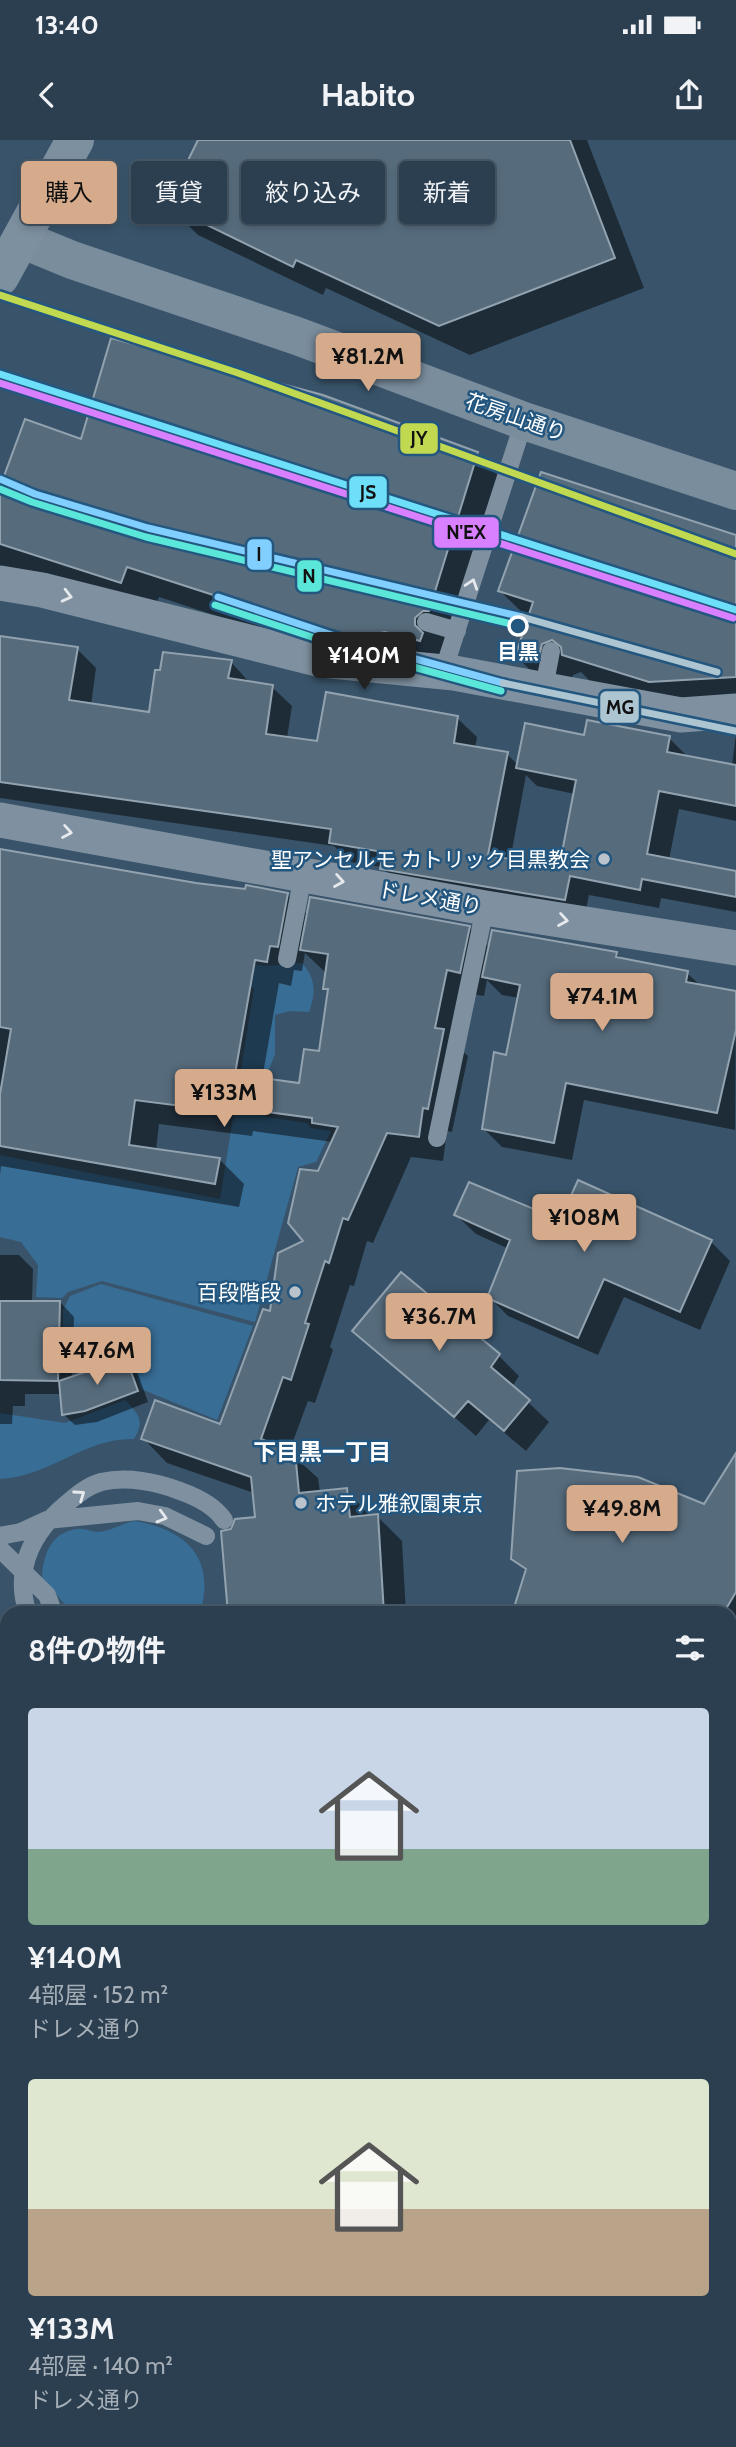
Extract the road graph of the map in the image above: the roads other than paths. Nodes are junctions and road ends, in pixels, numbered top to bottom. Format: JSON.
{"nodes":[{"id":1,"x":75,"y":140,"type":"edge"},
{"id":2,"x":21,"y":239,"type":"junction"},
{"id":3,"x":0,"y":277,"type":"edge"},
{"id":4,"x":524,"y":421,"type":"junction"},
{"id":5,"x":736,"y":491,"type":"edge"},
{"id":6,"x":0,"y":583,"type":"edge"},
{"id":7,"x":426,"y":622,"type":"dead end"},
{"id":8,"x":457,"y":631,"type":"junction"},
{"id":9,"x":551,"y":652,"type":"dead end"},
{"id":10,"x":443,"y":672,"type":"junction"},
{"id":11,"x":544,"y":688,"type":"junction"},
{"id":12,"x":736,"y":711,"type":"edge"},
{"id":13,"x":0,"y":820,"type":"edge"},
{"id":14,"x":303,"y":875,"type":"junction"},
{"id":15,"x":485,"y":908,"type":"junction"},
{"id":16,"x":736,"y":948,"type":"edge"},
{"id":17,"x":287,"y":959,"type":"dead end"},
{"id":18,"x":437,"y":1138,"type":"dead end"},
{"id":19,"x":47,"y":1520,"type":"junction"},
{"id":20,"x":224,"y":1520,"type":"dead end"},
{"id":21,"x":0,"y":1536,"type":"edge"},
{"id":22,"x":206,"y":1536,"type":"dead end"},
{"id":23,"x":0,"y":1549,"type":"edge"},
{"id":24,"x":23,"y":1568,"type":"junction"},
{"id":25,"x":26,"y":1606,"type":"edge"},
{"id":26,"x":51,"y":1606,"type":"edge"}],
"edges":[{"from":1,"to":2,"type":"main road"},
{"from":2,"to":3,"type":"main road"},
{"from":2,"to":4,"type":"street","name":"花房山通り"},
{"from":4,"to":5,"type":"street","name":"花房山通り"},
{"from":8,"to":4,"type":"lane","one_way":true},
{"from":6,"to":10,"type":"street","one_way":true},
{"from":7,"to":8,"type":"lane"},
{"from":8,"to":10,"type":"lane"},
{"from":9,"to":11,"type":"lane"},
{"from":10,"to":11,"type":"street"},
{"from":11,"to":12,"type":"street"},
{"from":13,"to":14,"type":"street","name":"ドレメ通り","one_way":true},
{"from":14,"to":15,"type":"street","name":"ドレメ通り","one_way":true},
{"from":14,"to":17,"type":"lane"},
{"from":15,"to":16,"type":"street","name":"ドレメ通り","one_way":true},
{"from":15,"to":18,"type":"lane"},
{"from":19,"to":20,"type":"lane","one_way":true},
{"from":19,"to":21,"type":"lane"},
{"from":19,"to":22,"type":"lane","one_way":true},
{"from":19,"to":24,"type":"lane"},
{"from":23,"to":24,"type":"lane"},
{"from":24,"to":25,"type":"lane"},
{"from":24,"to":26,"type":"lane"}]}
